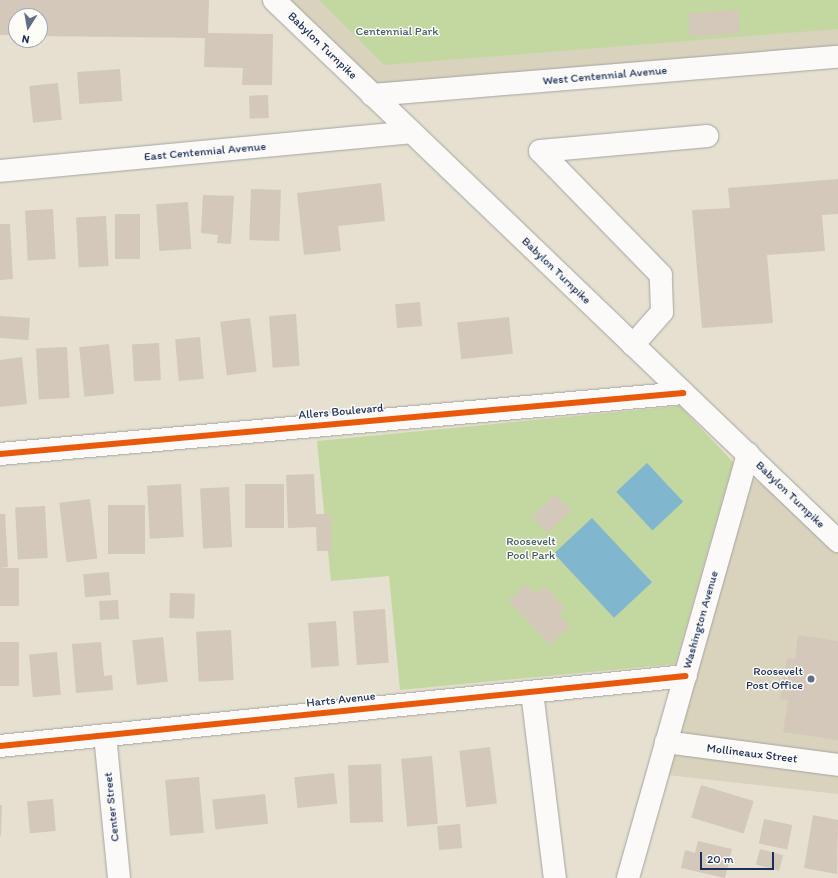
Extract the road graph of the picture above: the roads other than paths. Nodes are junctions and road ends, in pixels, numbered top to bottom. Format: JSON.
{"nodes":[{"id":1,"x":274,"y":0,"type":"edge"},
{"id":2,"x":838,"y":57,"type":"edge"},
{"id":3,"x":372,"y":95,"type":"junction"},
{"id":4,"x":410,"y":132,"type":"junction"},
{"id":5,"x":707,"y":136,"type":"dead end"},
{"id":6,"x":0,"y":171,"type":"edge"},
{"id":7,"x":633,"y":345,"type":"junction"},
{"id":8,"x":683,"y":393,"type":"junction"},
{"id":9,"x":0,"y":454,"type":"edge"},
{"id":10,"x":748,"y":454,"type":"junction"},
{"id":11,"x":838,"y":541,"type":"edge"},
{"id":12,"x":685,"y":676,"type":"junction"},
{"id":13,"x":532,"y":692,"type":"junction"},
{"id":14,"x":105,"y":735,"type":"junction"},
{"id":15,"x":666,"y":742,"type":"junction"},
{"id":16,"x":0,"y":746,"type":"edge"},
{"id":17,"x":838,"y":765,"type":"edge"},
{"id":18,"x":119,"y":878,"type":"edge"},
{"id":19,"x":554,"y":878,"type":"edge"},
{"id":20,"x":628,"y":878,"type":"edge"}],
"edges":[{"from":1,"to":3,"type":"street","name":"Babylon Turnpike"},
{"from":2,"to":3,"type":"street","name":"West Centennial Avenue"},
{"from":3,"to":4,"type":"street","name":"Babylon Turnpike"},
{"from":4,"to":6,"type":"street","name":"East Centennial Avenue"},
{"from":4,"to":7,"type":"street","name":"Babylon Turnpike"},
{"from":5,"to":7,"type":"street"},
{"from":7,"to":8,"type":"street","name":"Babylon Turnpike"},
{"from":8,"to":9,"type":"street","name":"Allers Boulevard"},
{"from":8,"to":10,"type":"street","name":"Babylon Turnpike"},
{"from":10,"to":11,"type":"street","name":"Babylon Turnpike"},
{"from":10,"to":12,"type":"street","name":"Washington Avenue"},
{"from":12,"to":13,"type":"street","name":"Harts Avenue"},
{"from":12,"to":15,"type":"street","name":"Washington Avenue"},
{"from":13,"to":14,"type":"street","name":"Harts Avenue"},
{"from":13,"to":19,"type":"street"},
{"from":14,"to":16,"type":"street","name":"Harts Avenue"},
{"from":14,"to":18,"type":"street","name":"Center Street"},
{"from":15,"to":17,"type":"street","name":"Mollineaux Street"},
{"from":15,"to":20,"type":"street","name":"Washington Avenue"}]}
